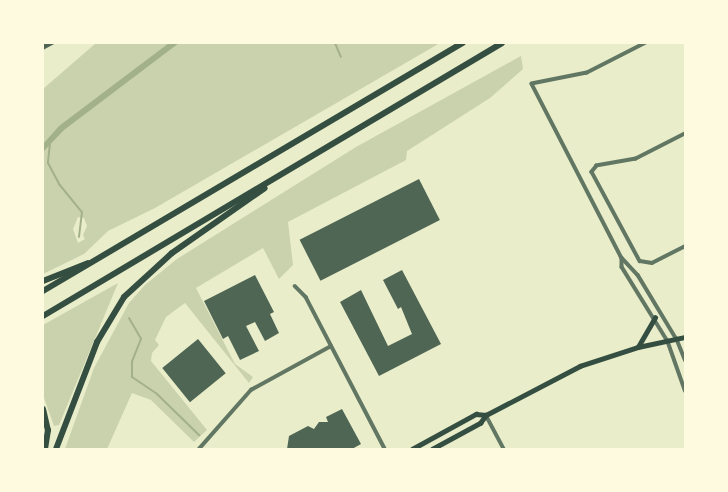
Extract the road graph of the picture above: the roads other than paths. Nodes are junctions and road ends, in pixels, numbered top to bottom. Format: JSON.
{"nodes":[{"id":1,"x":463,"y":43,"type":"edge"},
{"id":2,"x":502,"y":43,"type":"edge"},
{"id":3,"x":646,"y":43,"type":"edge"},
{"id":4,"x":685,"y":134,"type":"edge"},
{"id":5,"x":291,"y":168,"type":"junction"},
{"id":6,"x":685,"y":246,"type":"edge"},
{"id":7,"x":111,"y":253,"type":"junction"},
{"id":8,"x":622,"y":258,"type":"junction"},
{"id":9,"x":43,"y":281,"type":"edge"},
{"id":10,"x":296,"y":286,"type":"dead end"},
{"id":11,"x":43,"y":291,"type":"edge"},
{"id":12,"x":43,"y":316,"type":"edge"},
{"id":13,"x":655,"y":318,"type":"junction"},
{"id":14,"x":685,"y":337,"type":"edge"},
{"id":15,"x":676,"y":338,"type":"junction"},
{"id":16,"x":667,"y":340,"type":"junction"},
{"id":17,"x":331,"y":346,"type":"junction"},
{"id":18,"x":638,"y":347,"type":"junction"},
{"id":19,"x":685,"y":360,"type":"edge"},
{"id":20,"x":685,"y":391,"type":"edge"},
{"id":21,"x":43,"y":409,"type":"edge"},
{"id":22,"x":486,"y":415,"type":"junction"},
{"id":23,"x":45,"y":449,"type":"edge"},
{"id":24,"x":56,"y":449,"type":"edge"},
{"id":25,"x":199,"y":449,"type":"edge"},
{"id":26,"x":385,"y":449,"type":"edge"},
{"id":27,"x":412,"y":449,"type":"edge"},
{"id":28,"x":432,"y":449,"type":"edge"},
{"id":29,"x":504,"y":449,"type":"edge"}],
"edges":[{"from":1,"to":7,"type":"highway"},
{"from":2,"to":5,"type":"highway"},
{"from":3,"to":8,"type":"street"},
{"from":4,"to":6,"type":"street"},
{"from":5,"to":12,"type":"highway"},
{"from":5,"to":24,"type":"highway"},
{"from":7,"to":9,"type":"highway"},
{"from":7,"to":11,"type":"highway"},
{"from":8,"to":13,"type":"street"},
{"from":8,"to":15,"type":"street"},
{"from":10,"to":17,"type":"street"},
{"from":13,"to":16,"type":"street"},
{"from":13,"to":18,"type":"main road"},
{"from":14,"to":15,"type":"main road"},
{"from":15,"to":16,"type":"main road"},
{"from":15,"to":19,"type":"street"},
{"from":16,"to":18,"type":"main road"},
{"from":16,"to":20,"type":"street"},
{"from":17,"to":25,"type":"street"},
{"from":17,"to":26,"type":"street"},
{"from":18,"to":22,"type":"main road"},
{"from":21,"to":23,"type":"highway"},
{"from":22,"to":27,"type":"main road"},
{"from":22,"to":28,"type":"main road"},
{"from":22,"to":29,"type":"street"}]}
